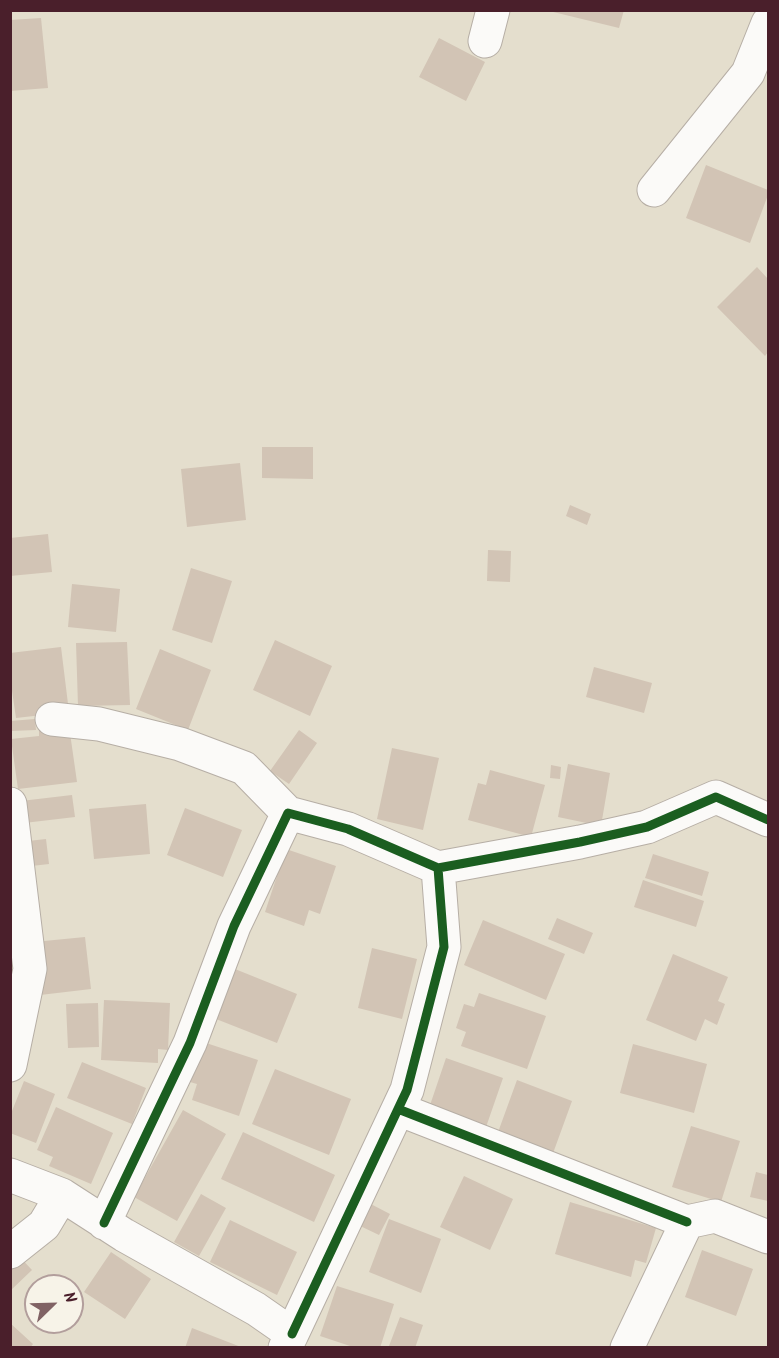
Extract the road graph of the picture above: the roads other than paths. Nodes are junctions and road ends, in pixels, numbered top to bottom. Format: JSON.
{"nodes":[{"id":1,"x":768,"y":23,"type":"edge"},
{"id":2,"x":654,"y":190,"type":"dead end"},
{"id":3,"x":52,"y":719,"type":"dead end"},
{"id":4,"x":10,"y":804,"type":"edge"},
{"id":5,"x":288,"y":813,"type":"junction"},
{"id":6,"x":768,"y":820,"type":"edge"},
{"id":7,"x":438,"y":868,"type":"junction"},
{"id":8,"x":10,"y":1065,"type":"edge"},
{"id":9,"x":398,"y":1108,"type":"junction"},
{"id":10,"x":10,"y":1175,"type":"edge"},
{"id":11,"x":62,"y":1195,"type":"junction"},
{"id":12,"x":687,"y":1222,"type":"junction"},
{"id":13,"x":105,"y":1223,"type":"junction"},
{"id":14,"x":768,"y":1237,"type":"edge"},
{"id":15,"x":10,"y":1252,"type":"edge"},
{"id":16,"x":289,"y":1341,"type":"edge"},
{"id":17,"x":627,"y":1347,"type":"edge"}],
"edges":[{"from":1,"to":2,"type":"street"},
{"from":3,"to":5,"type":"street"},
{"from":4,"to":8,"type":"street"},
{"from":5,"to":7,"type":"street"},
{"from":5,"to":13,"type":"street"},
{"from":6,"to":7,"type":"street"},
{"from":7,"to":9,"type":"street"},
{"from":9,"to":12,"type":"street"},
{"from":9,"to":16,"type":"street"},
{"from":10,"to":11,"type":"street"},
{"from":11,"to":13,"type":"street"},
{"from":11,"to":15,"type":"street"},
{"from":12,"to":14,"type":"street"},
{"from":12,"to":17,"type":"street"},
{"from":13,"to":16,"type":"street"}]}
